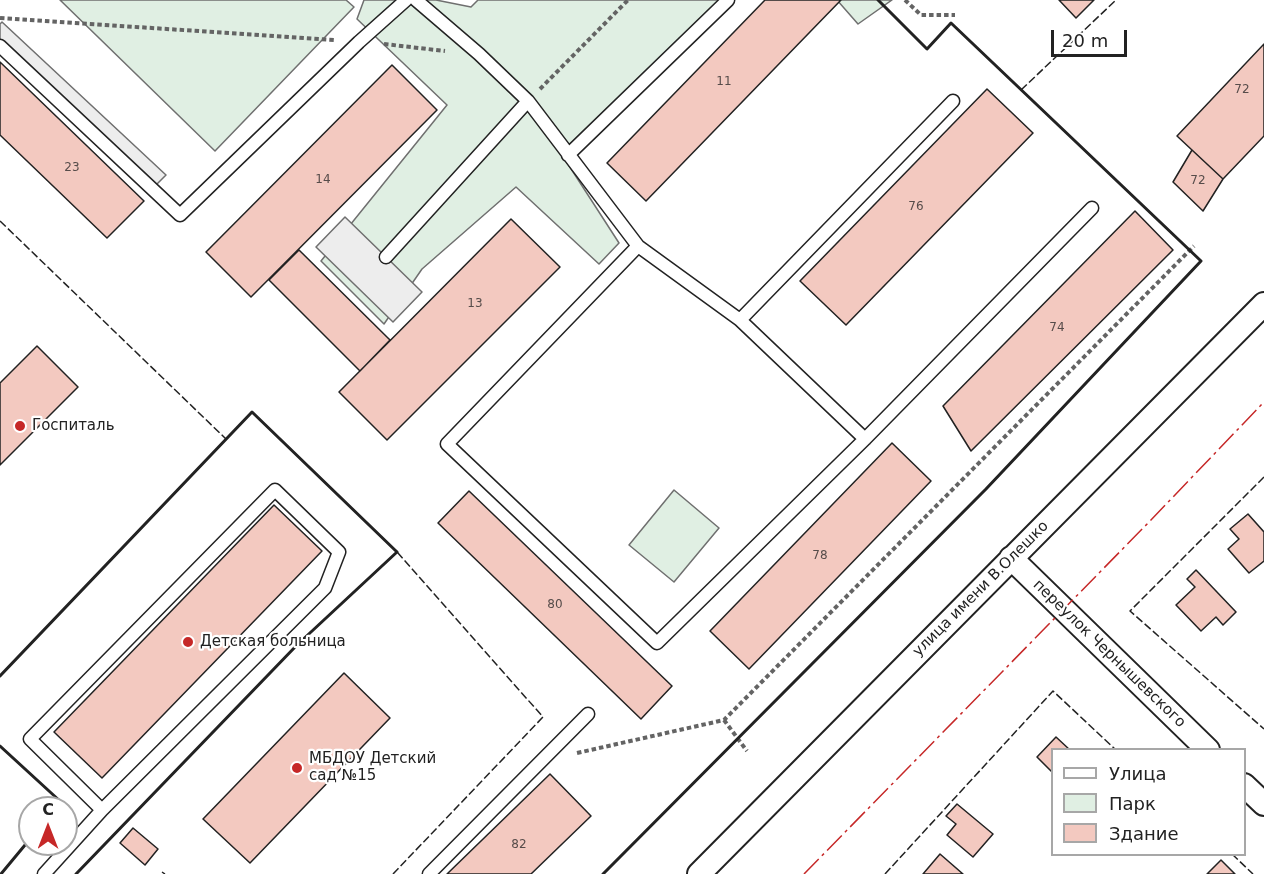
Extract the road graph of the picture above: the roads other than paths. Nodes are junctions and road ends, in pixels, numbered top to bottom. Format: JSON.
{"nodes":[{"id":1,"x":406,"y":0,"type":"edge"},
{"id":2,"x":416,"y":0,"type":"edge"},
{"id":3,"x":729,"y":0,"type":"edge"},
{"id":4,"x":0,"y":46,"type":"edge"},
{"id":5,"x":528,"y":101,"type":"junction"},
{"id":6,"x":953,"y":101,"type":"dead end"},
{"id":7,"x":568,"y":155,"type":"junction"},
{"id":8,"x":1092,"y":208,"type":"dead end"},
{"id":9,"x":638,"y":246,"type":"junction"},
{"id":10,"x":386,"y":257,"type":"dead end"},
{"id":11,"x":1264,"y":304,"type":"edge"},
{"id":12,"x":740,"y":320,"type":"junction"},
{"id":13,"x":865,"y":439,"type":"junction"},
{"id":14,"x":1011,"y":558,"type":"junction"},
{"id":15,"x":588,"y":714,"type":"dead end"},
{"id":16,"x":1206,"y":748,"type":"edge"},
{"id":17,"x":1246,"y":786,"type":"edge"},
{"id":18,"x":1264,"y":804,"type":"edge"},
{"id":19,"x":102,"y":810,"type":"junction"},
{"id":20,"x":44,"y":874,"type":"edge"},
{"id":21,"x":429,"y":874,"type":"edge"},
{"id":22,"x":699,"y":874,"type":"edge"}],
"edges":[{"from":1,"to":4,"type":"lane"},
{"from":2,"to":5,"type":"lane"},
{"from":3,"to":7,"type":"lane"},
{"from":5,"to":7,"type":"lane"},
{"from":5,"to":10,"type":"lane"},
{"from":6,"to":12,"type":"lane"},
{"from":7,"to":9,"type":"lane"},
{"from":8,"to":13,"type":"lane"},
{"from":9,"to":12,"type":"lane"},
{"from":9,"to":13,"type":"lane"},
{"from":11,"to":14,"type":"street","name":"улица имени В.Олешко"},
{"from":12,"to":13,"type":"lane"},
{"from":14,"to":16,"type":"street","name":"переулок Чернышевского"},
{"from":14,"to":22,"type":"street","name":"улица имени В.Олешко"},
{"from":15,"to":21,"type":"lane"},
{"from":17,"to":18,"type":"street"},
{"from":19,"to":19,"type":"lane"},
{"from":19,"to":20,"type":"lane"}]}
